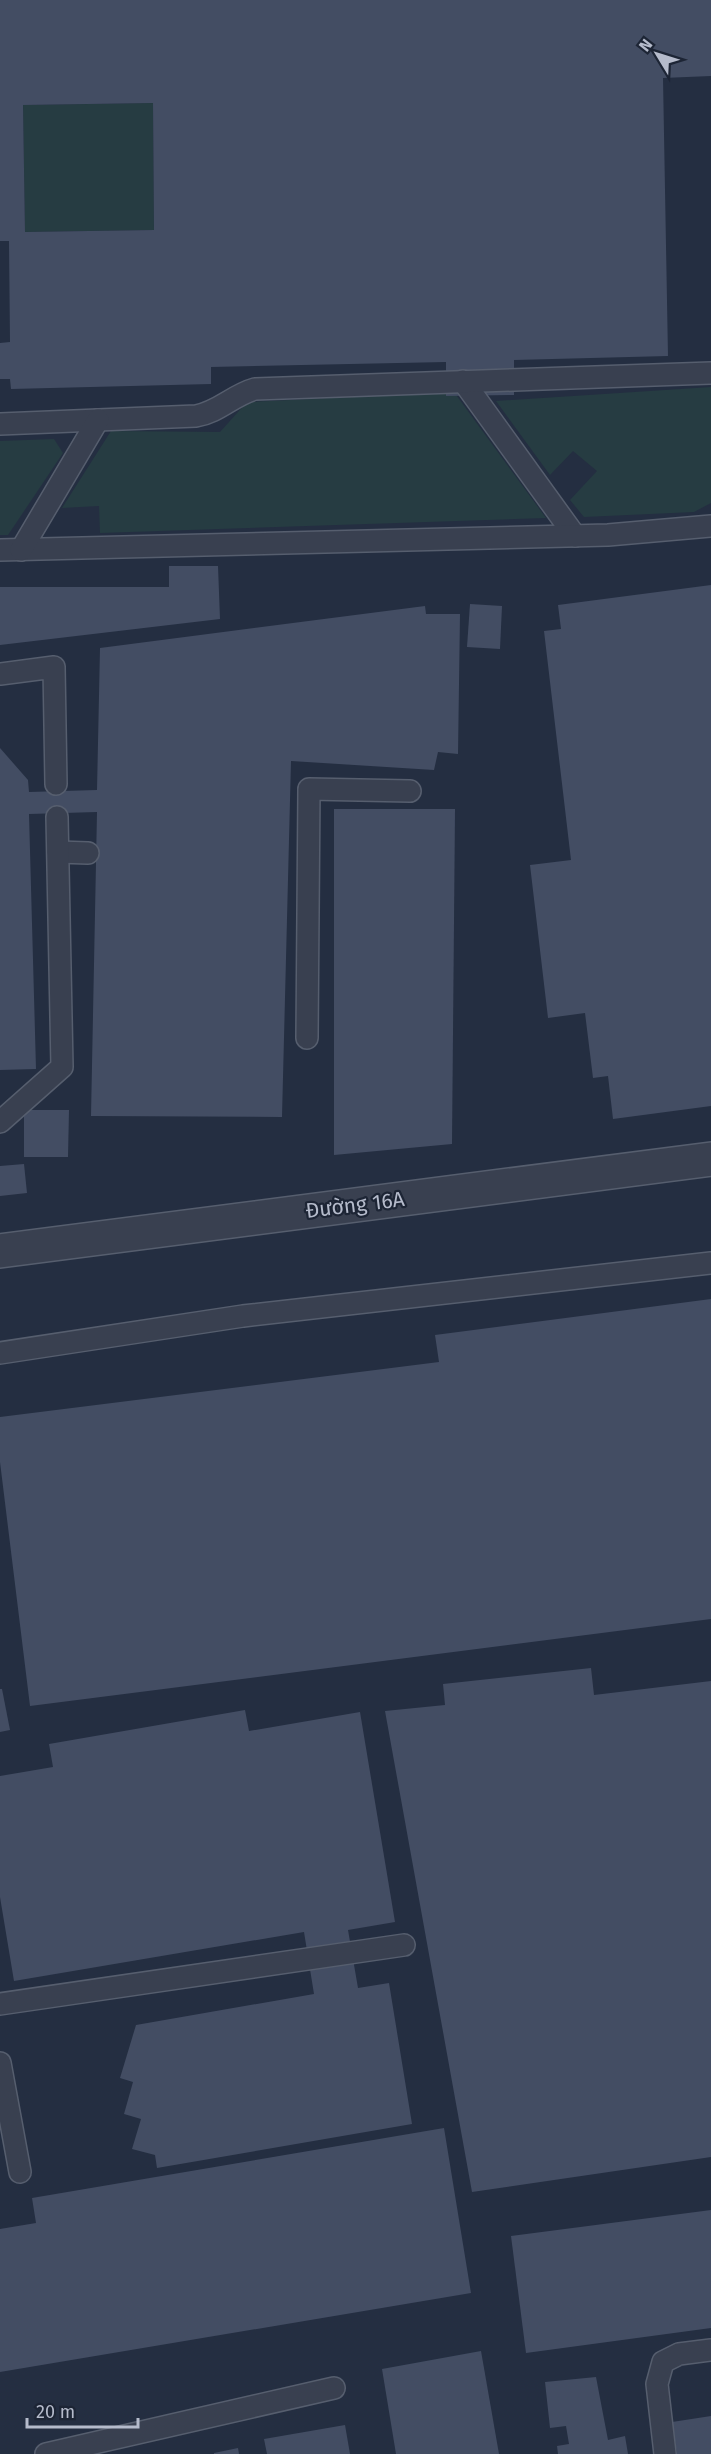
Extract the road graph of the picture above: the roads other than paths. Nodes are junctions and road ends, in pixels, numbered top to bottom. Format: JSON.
{"nodes":[{"id":1,"x":711,"y":373,"type":"edge"},
{"id":2,"x":463,"y":381,"type":"junction"},
{"id":3,"x":98,"y":420,"type":"junction"},
{"id":4,"x":0,"y":424,"type":"edge"},
{"id":5,"x":711,"y":526,"type":"edge"},
{"id":6,"x":575,"y":536,"type":"junction"},
{"id":7,"x":10,"y":550,"type":"edge"},
{"id":8,"x":0,"y":674,"type":"edge"},
{"id":9,"x":56,"y":784,"type":"dead end"},
{"id":10,"x":410,"y":791,"type":"dead end"},
{"id":11,"x":57,"y":817,"type":"dead end"},
{"id":12,"x":58,"y":852,"type":"junction"},
{"id":13,"x":88,"y":853,"type":"dead end"},
{"id":14,"x":307,"y":1038,"type":"dead end"},
{"id":15,"x":0,"y":1122,"type":"edge"},
{"id":16,"x":711,"y":1159,"type":"edge"},
{"id":17,"x":0,"y":1251,"type":"edge"},
{"id":18,"x":711,"y":1263,"type":"edge"},
{"id":19,"x":0,"y":1353,"type":"edge"},
{"id":20,"x":404,"y":1945,"type":"dead end"},
{"id":21,"x":0,"y":2004,"type":"edge"},
{"id":22,"x":0,"y":2063,"type":"edge"},
{"id":23,"x":2,"y":2086,"type":"edge"},
{"id":24,"x":20,"y":2172,"type":"dead end"},
{"id":25,"x":711,"y":2350,"type":"edge"},
{"id":26,"x":334,"y":2388,"type":"dead end"},
{"id":27,"x":46,"y":2454,"type":"edge"},
{"id":28,"x":665,"y":2454,"type":"edge"}],
"edges":[{"from":1,"to":2,"type":"lane"},
{"from":2,"to":3,"type":"lane"},
{"from":2,"to":6,"type":"lane"},
{"from":3,"to":4,"type":"lane"},
{"from":3,"to":7,"type":"lane"},
{"from":5,"to":6,"type":"lane"},
{"from":6,"to":7,"type":"lane"},
{"from":8,"to":9,"type":"lane"},
{"from":10,"to":14,"type":"lane"},
{"from":11,"to":12,"type":"lane"},
{"from":12,"to":13,"type":"lane"},
{"from":12,"to":15,"type":"lane"},
{"from":16,"to":17,"type":"street","name":"Đường 16A"},
{"from":18,"to":19,"type":"lane"},
{"from":20,"to":21,"type":"lane"},
{"from":22,"to":23,"type":"lane"},
{"from":23,"to":24,"type":"lane"},
{"from":25,"to":28,"type":"lane"},
{"from":26,"to":27,"type":"lane"}]}
